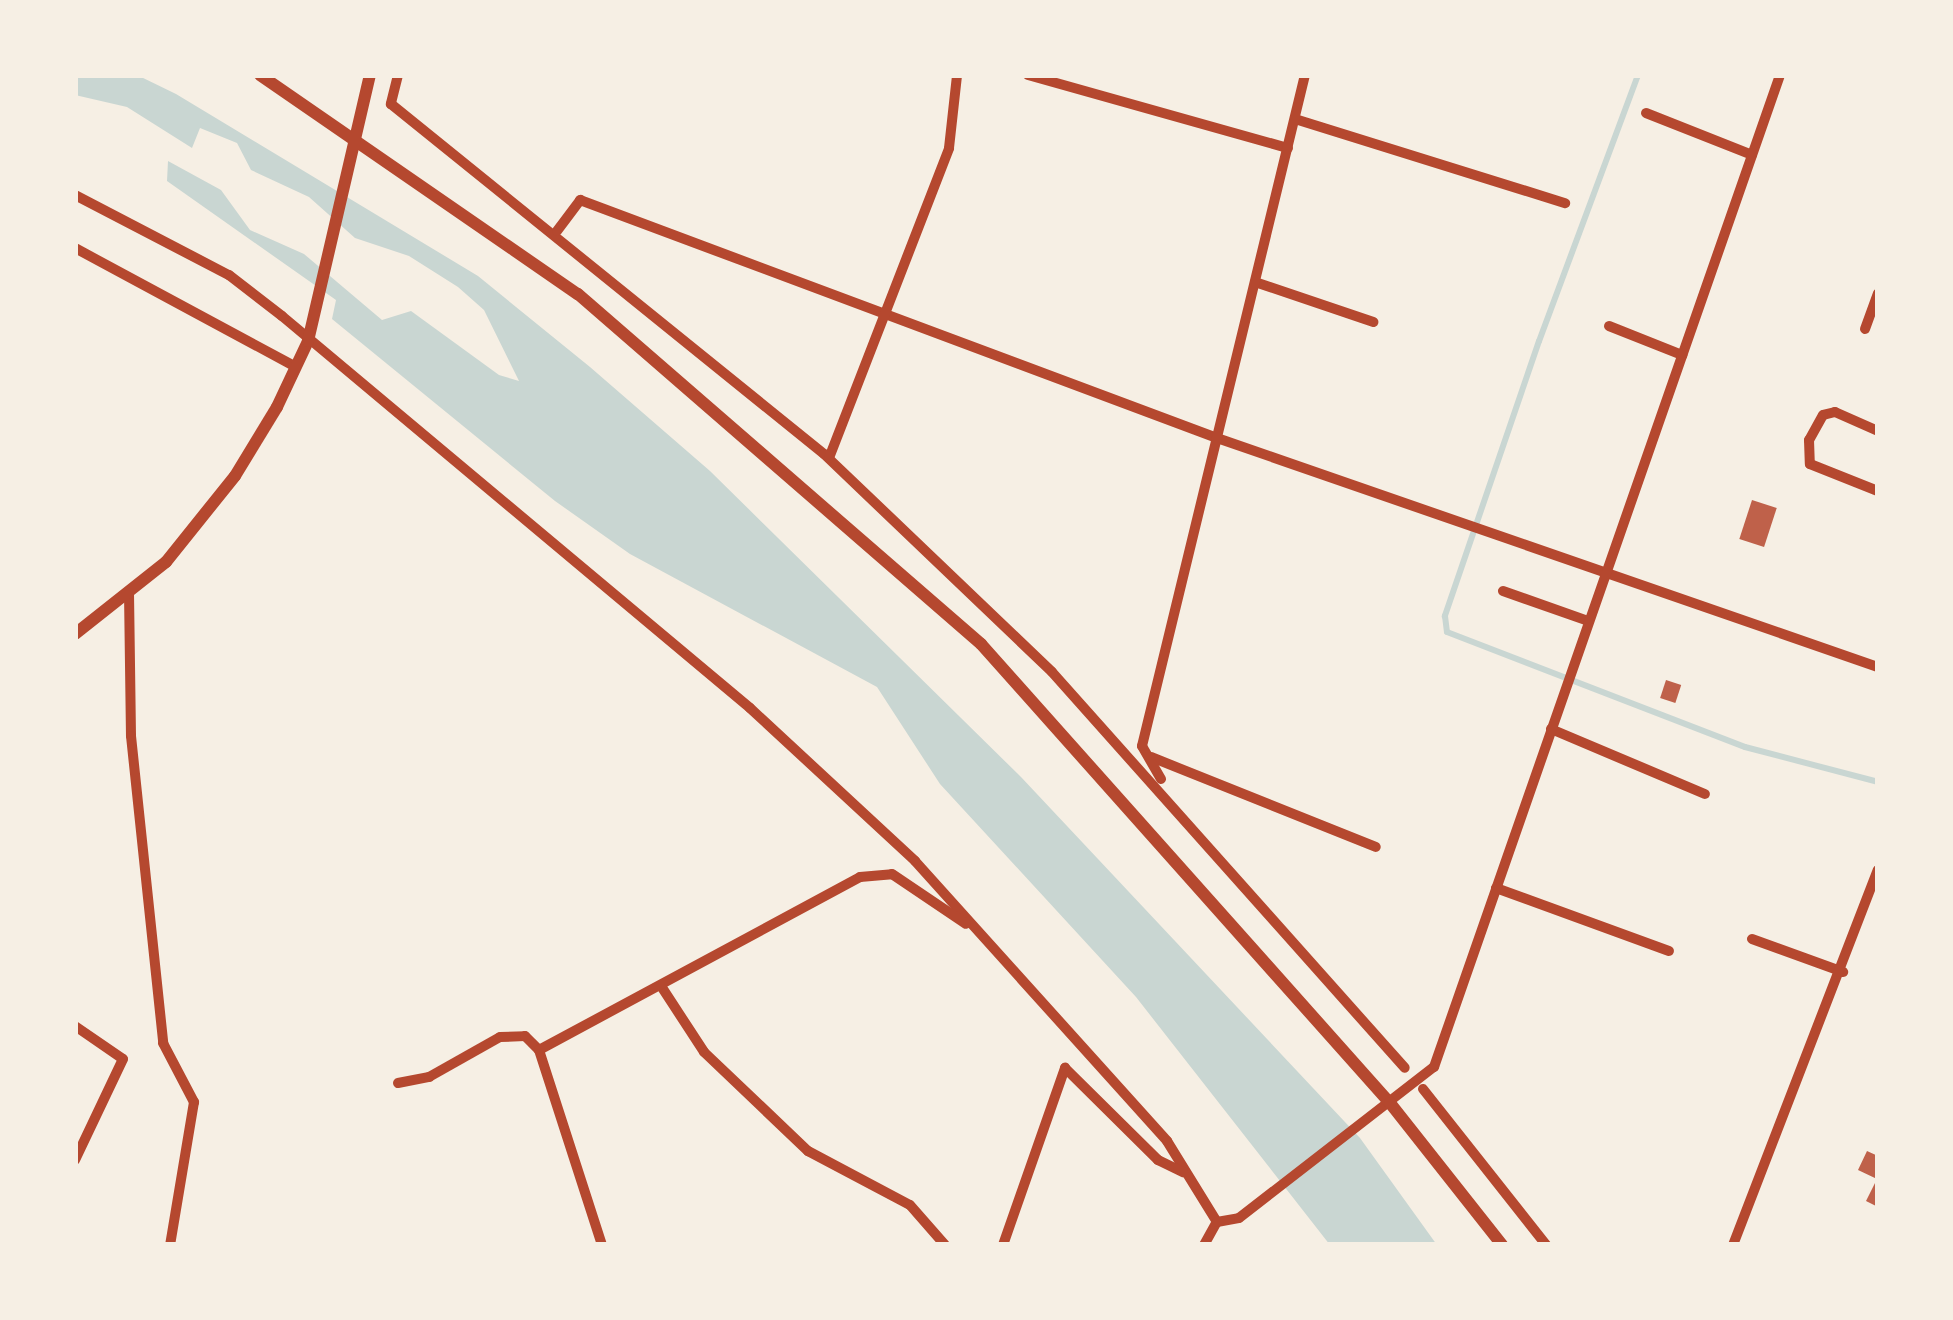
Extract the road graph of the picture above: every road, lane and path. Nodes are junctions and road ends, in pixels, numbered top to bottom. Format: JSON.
{"nodes":[{"id":1,"x":260,"y":75,"type":"edge"},
{"id":2,"x":370,"y":75,"type":"edge"},
{"id":3,"x":398,"y":75,"type":"edge"},
{"id":4,"x":956,"y":75,"type":"edge"},
{"id":5,"x":1028,"y":75,"type":"edge"},
{"id":6,"x":1305,"y":75,"type":"edge"},
{"id":7,"x":1780,"y":75,"type":"edge"},
{"id":8,"x":1646,"y":113,"type":"dead end"},
{"id":9,"x":1295,"y":119,"type":"junction"},
{"id":10,"x":358,"y":136,"type":"junction"},
{"id":11,"x":1288,"y":148,"type":"junction"},
{"id":12,"x":1752,"y":154,"type":"junction"},
{"id":13,"x":75,"y":195,"type":"edge"},
{"id":14,"x":1565,"y":203,"type":"dead end"},
{"id":15,"x":557,"y":231,"type":"junction"},
{"id":16,"x":75,"y":248,"type":"edge"},
{"id":17,"x":1255,"y":282,"type":"junction"},
{"id":18,"x":1878,"y":293,"type":"edge"},
{"id":19,"x":887,"y":315,"type":"junction"},
{"id":20,"x":1373,"y":322,"type":"dead end"},
{"id":21,"x":1609,"y":326,"type":"dead end"},
{"id":22,"x":1865,"y":329,"type":"dead end"},
{"id":23,"x":308,"y":340,"type":"junction"},
{"id":24,"x":1682,"y":355,"type":"junction"},
{"id":25,"x":296,"y":367,"type":"junction"},
{"id":26,"x":1878,"y":431,"type":"edge"},
{"id":27,"x":1217,"y":438,"type":"junction"},
{"id":28,"x":829,"y":458,"type":"junction"},
{"id":29,"x":1878,"y":491,"type":"edge"},
{"id":30,"x":1605,"y":573,"type":"junction"},
{"id":31,"x":1503,"y":591,"type":"dead end"},
{"id":32,"x":129,"y":593,"type":"junction"},
{"id":33,"x":1588,"y":621,"type":"junction"},
{"id":34,"x":75,"y":634,"type":"edge"},
{"id":35,"x":1878,"y":668,"type":"edge"},
{"id":36,"x":1551,"y":729,"type":"junction"},
{"id":37,"x":1148,"y":756,"type":"junction"},
{"id":38,"x":1706,"y":794,"type":"dead end"},
{"id":39,"x":1176,"y":803,"type":"junction"},
{"id":40,"x":1376,"y":847,"type":"dead end"},
{"id":41,"x":1878,"y":869,"type":"edge"},
{"id":42,"x":1496,"y":888,"type":"junction"},
{"id":43,"x":980,"y":934,"type":"junction"},
{"id":44,"x":1752,"y":939,"type":"dead end"},
{"id":45,"x":1669,"y":951,"type":"dead end"},
{"id":46,"x":1843,"y":972,"type":"junction"},
{"id":47,"x":663,"y":989,"type":"junction"},
{"id":48,"x":75,"y":1026,"type":"edge"},
{"id":49,"x":539,"y":1050,"type":"junction"},
{"id":50,"x":1405,"y":1068,"type":"dead end"},
{"id":51,"x":398,"y":1083,"type":"dead end"},
{"id":52,"x":1423,"y":1089,"type":"dead end"},
{"id":53,"x":1390,"y":1103,"type":"junction"},
{"id":54,"x":75,"y":1160,"type":"edge"},
{"id":55,"x":1185,"y":1172,"type":"junction"},
{"id":56,"x":1217,"y":1222,"type":"junction"},
{"id":57,"x":170,"y":1245,"type":"edge"},
{"id":58,"x":602,"y":1245,"type":"edge"},
{"id":59,"x":945,"y":1245,"type":"edge"},
{"id":60,"x":1003,"y":1245,"type":"edge"},
{"id":61,"x":1204,"y":1245,"type":"edge"},
{"id":62,"x":1502,"y":1245,"type":"edge"},
{"id":63,"x":1546,"y":1245,"type":"edge"},
{"id":64,"x":1733,"y":1245,"type":"edge"}],
"edges":[{"from":1,"to":10,"type":"street"},
{"from":2,"to":10,"type":"street"},
{"from":3,"to":15,"type":"street"},
{"from":4,"to":19,"type":"street"},
{"from":5,"to":11,"type":"street"},
{"from":6,"to":9,"type":"street"},
{"from":7,"to":12,"type":"street"},
{"from":8,"to":12,"type":"street"},
{"from":9,"to":11,"type":"street"},
{"from":9,"to":14,"type":"street"},
{"from":10,"to":23,"type":"street"},
{"from":10,"to":53,"type":"street"},
{"from":11,"to":17,"type":"street"},
{"from":12,"to":24,"type":"street"},
{"from":13,"to":23,"type":"street"},
{"from":15,"to":19,"type":"street"},
{"from":15,"to":28,"type":"street"},
{"from":16,"to":25,"type":"street"},
{"from":17,"to":20,"type":"street"},
{"from":17,"to":27,"type":"street"},
{"from":18,"to":22,"type":"street"},
{"from":19,"to":27,"type":"street"},
{"from":19,"to":28,"type":"street"},
{"from":21,"to":24,"type":"street"},
{"from":23,"to":25,"type":"street"},
{"from":23,"to":43,"type":"street"},
{"from":24,"to":30,"type":"street"},
{"from":25,"to":32,"type":"street"},
{"from":26,"to":29,"type":"street"},
{"from":27,"to":30,"type":"street"},
{"from":27,"to":37,"type":"street"},
{"from":28,"to":39,"type":"street"},
{"from":30,"to":33,"type":"street"},
{"from":30,"to":35,"type":"street"},
{"from":31,"to":33,"type":"street"},
{"from":32,"to":34,"type":"street"},
{"from":32,"to":57,"type":"street"},
{"from":33,"to":36,"type":"street"},
{"from":36,"to":38,"type":"street"},
{"from":36,"to":42,"type":"street"},
{"from":37,"to":39,"type":"street"},
{"from":37,"to":40,"type":"street"},
{"from":39,"to":50,"type":"street"},
{"from":41,"to":46,"type":"street"},
{"from":42,"to":45,"type":"street"},
{"from":42,"to":53,"type":"street"},
{"from":43,"to":47,"type":"street"},
{"from":43,"to":55,"type":"street"},
{"from":44,"to":46,"type":"street"},
{"from":46,"to":64,"type":"street"},
{"from":47,"to":49,"type":"street"},
{"from":47,"to":59,"type":"street"},
{"from":48,"to":54,"type":"street"},
{"from":49,"to":51,"type":"street"},
{"from":49,"to":58,"type":"street"},
{"from":52,"to":63,"type":"street"},
{"from":53,"to":56,"type":"street"},
{"from":53,"to":62,"type":"street"},
{"from":55,"to":56,"type":"street"},
{"from":55,"to":60,"type":"street"},
{"from":56,"to":61,"type":"street"}]}
